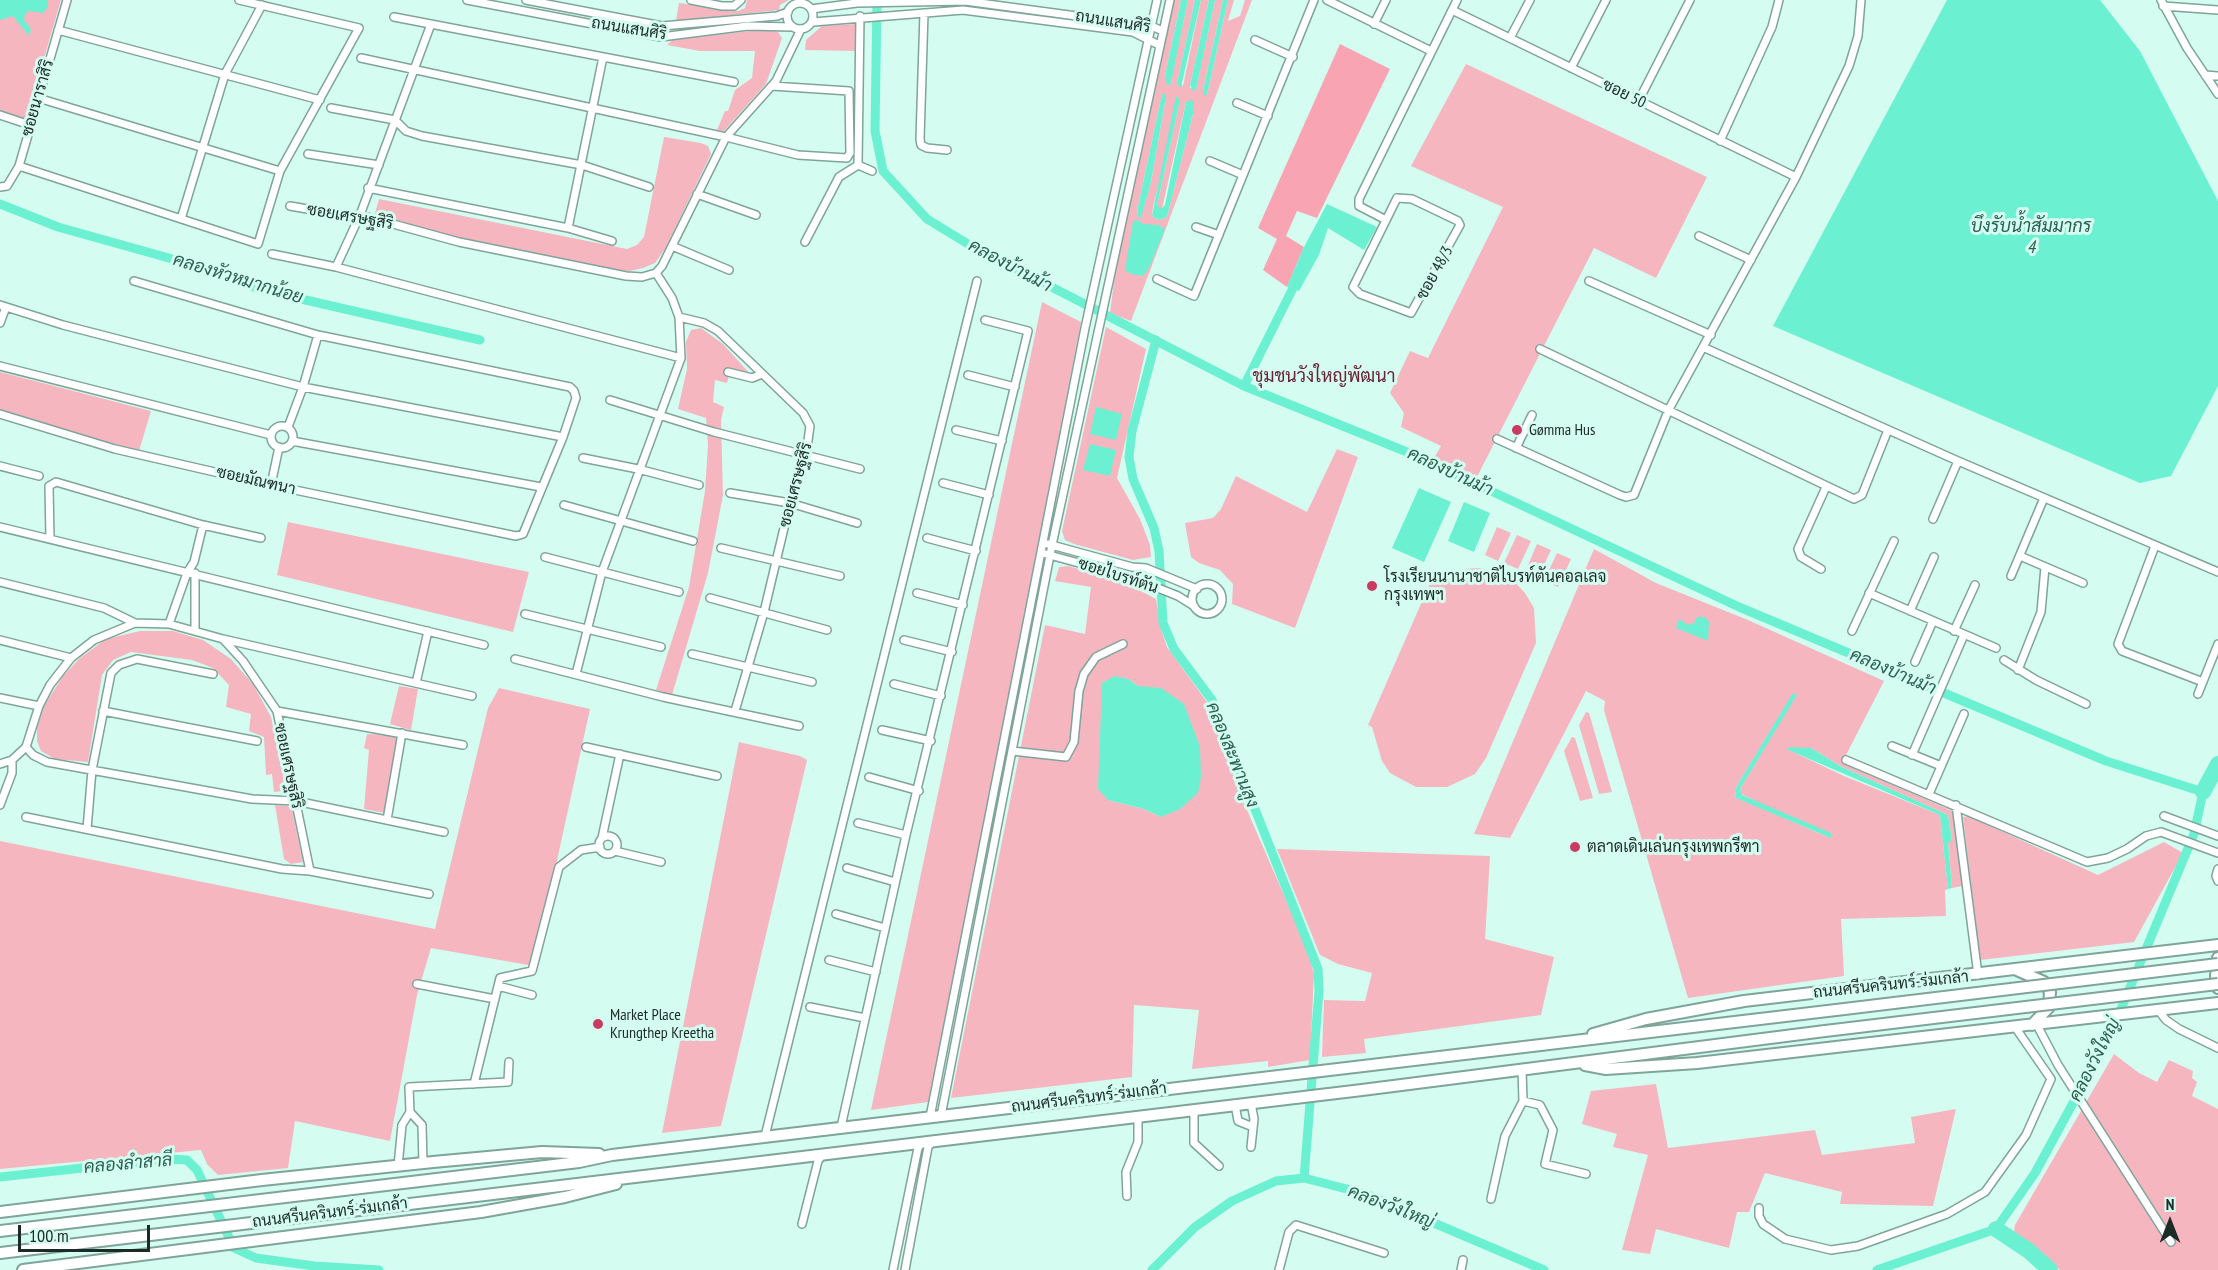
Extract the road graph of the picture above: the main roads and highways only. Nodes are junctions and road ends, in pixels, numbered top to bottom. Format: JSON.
{"nodes":[{"id":1,"x":2218,"y":945,"type":"edge"},
{"id":2,"x":2218,"y":958,"type":"edge"},
{"id":3,"x":2218,"y":964,"type":"edge"},
{"id":4,"x":2017,"y":970,"type":"junction"},
{"id":5,"x":2218,"y":986,"type":"edge"},
{"id":6,"x":2218,"y":1003,"type":"edge"},
{"id":7,"x":2034,"y":1025,"type":"junction"},
{"id":8,"x":1566,"y":1041,"type":"junction"},
{"id":9,"x":1573,"y":1064,"type":"junction"},
{"id":10,"x":612,"y":1155,"type":"junction"},
{"id":11,"x":661,"y":1173,"type":"junction"},
{"id":12,"x":0,"y":1212,"type":"edge"},
{"id":13,"x":0,"y":1231,"type":"edge"},
{"id":14,"x":0,"y":1253,"type":"edge"},
{"id":15,"x":45,"y":1269,"type":"edge"},
{"id":16,"x":23,"y":1270,"type":"edge"}],
"edges":[{"from":1,"to":4,"type":"main road","name":"ถนนศรีนครินทร์-ร่มเกล้า"},
{"from":2,"to":5,"type":"main road"},
{"from":3,"to":8,"type":"main road","name":"ถนนศรีนครินทร์-ร่มเกล้า","bridge":true},
{"from":4,"to":7,"type":"main road"},
{"from":4,"to":8,"type":"main road","name":"ถนนศรีนครินทร์-ร่มเกล้า"},
{"from":5,"to":9,"type":"main road","name":"ถนนศรีนครินทร์-ร่มเกล้า","bridge":true},
{"from":6,"to":7,"type":"main road","name":"ถนนศรีนครินทร์-ร่มเกล้า"},
{"from":7,"to":9,"type":"main road","name":"ถนนศรีนครินทร์-ร่มเกล้า"},
{"from":8,"to":10,"type":"main road","name":"ถนนศรีนครินทร์-ร่มเกล้า"},
{"from":9,"to":11,"type":"main road","name":"ถนนศรีนครินทร์-ร่มเกล้า"},
{"from":10,"to":12,"type":"main road","name":"ถนนศรีนครินทร์-ร่มเกล้า"},
{"from":10,"to":13,"type":"main road","name":"ถนนศรีนครินทร์-ร่มเกล้า"},
{"from":11,"to":14,"type":"main road","name":"ถนนศรีนครินทร์-ร่มเกล้า"},
{"from":11,"to":15,"type":"main road","name":"ถนนศรีนครินทร์-ร่มเกล้า"},
{"from":15,"to":16,"type":"main road","name":"ถนนศรีนครินทร์-ร่มเกล้า"}]}
